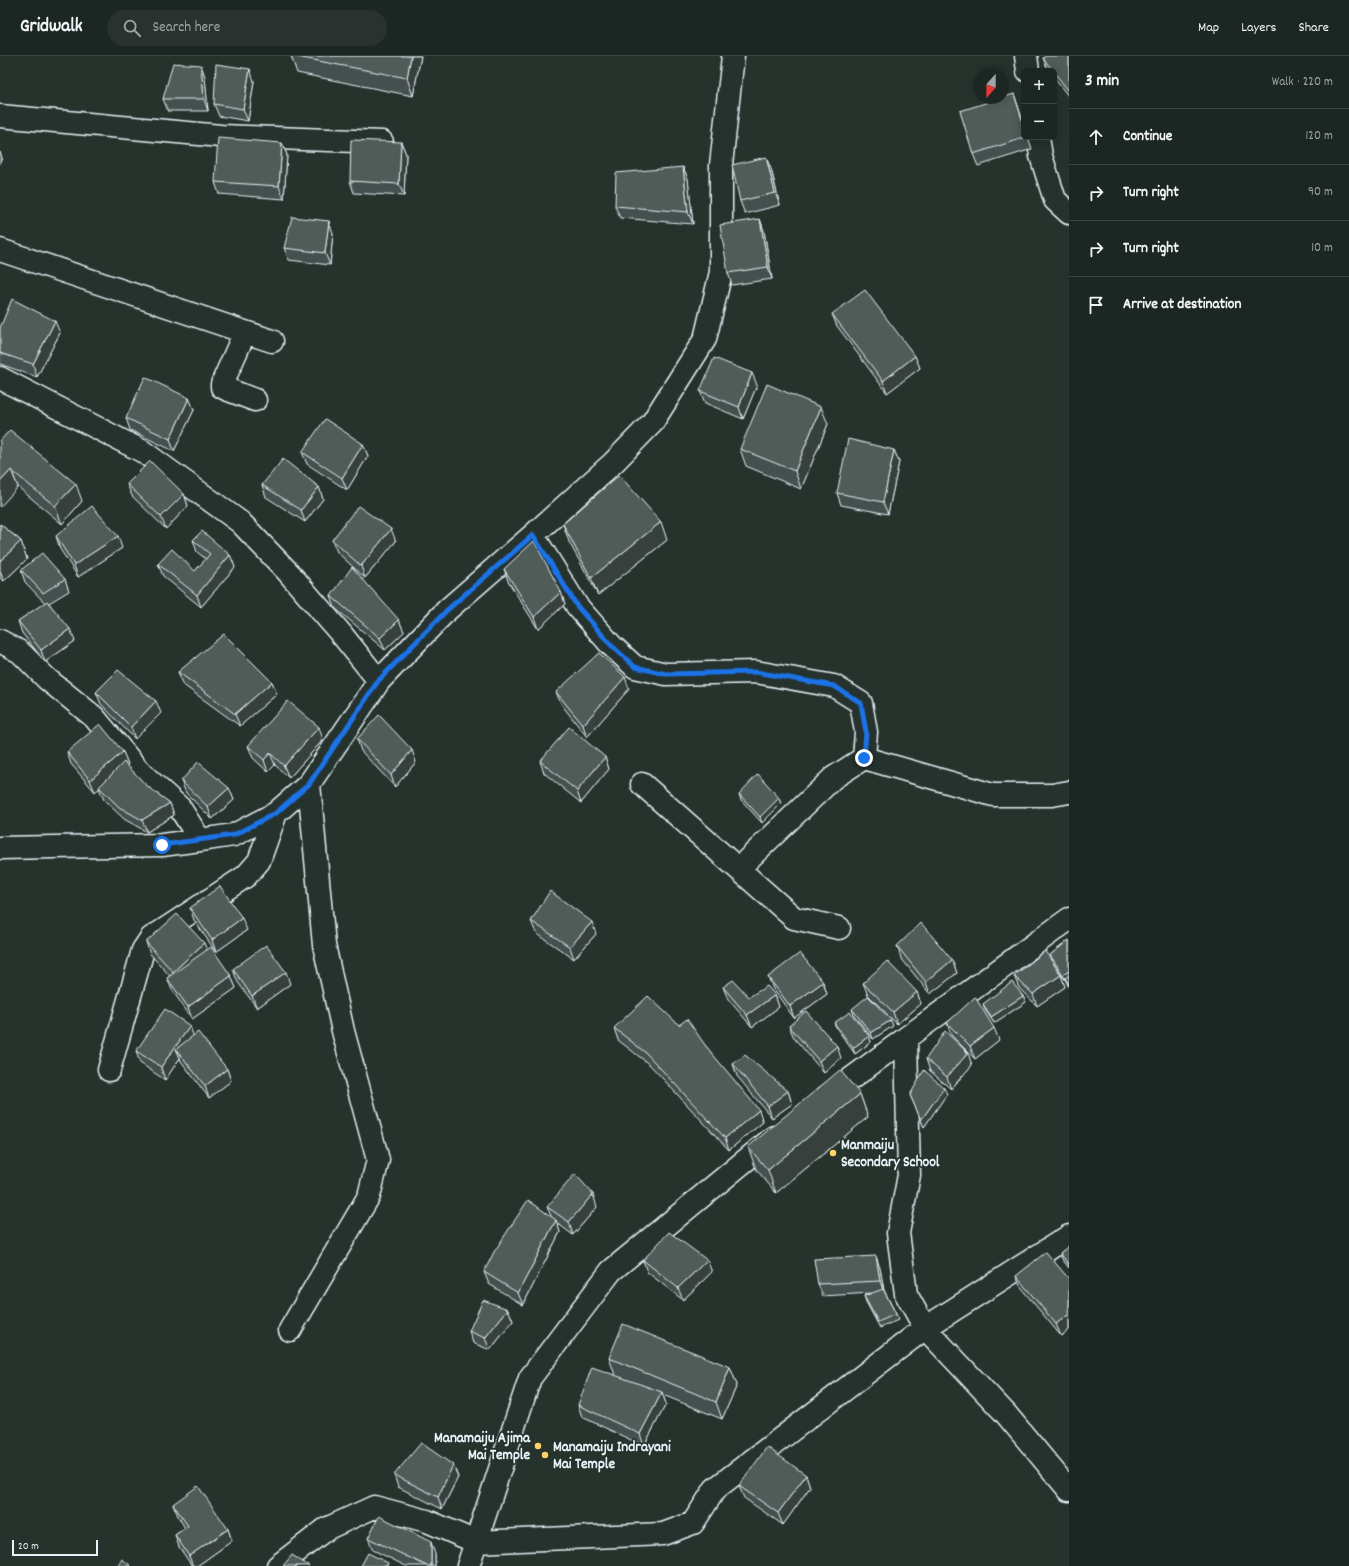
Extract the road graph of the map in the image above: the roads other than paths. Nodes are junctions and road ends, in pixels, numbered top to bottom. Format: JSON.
{"nodes":[{"id":1,"x":733,"y":56,"type":"edge"},
{"id":2,"x":1026,"y":56,"type":"edge"},
{"id":3,"x":1028,"y":68,"type":"edge"},
{"id":4,"x":0,"y":116,"type":"edge"},
{"id":5,"x":1038,"y":140,"type":"edge"},
{"id":6,"x":389,"y":143,"type":"edge"},
{"id":7,"x":1069,"y":212,"type":"edge"},
{"id":8,"x":0,"y":250,"type":"edge"},
{"id":9,"x":245,"y":332,"type":"junction"},
{"id":10,"x":272,"y":341,"type":"dead end"},
{"id":11,"x":0,"y":378,"type":"edge"},
{"id":12,"x":255,"y":400,"type":"dead end"},
{"id":13,"x":533,"y":535,"type":"junction"},
{"id":14,"x":0,"y":641,"type":"edge"},
{"id":15,"x":378,"y":681,"type":"junction"},
{"id":16,"x":864,"y":758,"type":"junction"},
{"id":17,"x":309,"y":784,"type":"junction"},
{"id":18,"x":642,"y":784,"type":"dead end"},
{"id":19,"x":1069,"y":792,"type":"edge"},
{"id":20,"x":276,"y":813,"type":"junction"},
{"id":21,"x":200,"y":840,"type":"junction"},
{"id":22,"x":0,"y":848,"type":"edge"},
{"id":23,"x":738,"y":868,"type":"junction"},
{"id":24,"x":1069,"y":919,"type":"edge"},
{"id":25,"x":839,"y":928,"type":"dead end"},
{"id":26,"x":906,"y":1038,"type":"junction"},
{"id":27,"x":109,"y":1070,"type":"dead end"},
{"id":28,"x":810,"y":1110,"type":"edge"},
{"id":29,"x":790,"y":1124,"type":"edge"},
{"id":30,"x":1069,"y":1236,"type":"edge"},
{"id":31,"x":926,"y":1328,"type":"junction"},
{"id":32,"x":290,"y":1330,"type":"dead end"},
{"id":33,"x":1069,"y":1490,"type":"edge"},
{"id":34,"x":476,"y":1542,"type":"junction"},
{"id":35,"x":278,"y":1566,"type":"edge"},
{"id":36,"x":468,"y":1566,"type":"edge"}],
"edges":[{"from":1,"to":13,"type":"street"},
{"from":2,"to":3,"type":"street"},
{"from":4,"to":6,"type":"street"},
{"from":5,"to":7,"type":"street"},
{"from":8,"to":9,"type":"street"},
{"from":9,"to":10,"type":"street"},
{"from":9,"to":12,"type":"street"},
{"from":11,"to":15,"type":"street"},
{"from":13,"to":15,"type":"street"},
{"from":13,"to":16,"type":"street"},
{"from":14,"to":21,"type":"street"},
{"from":15,"to":17,"type":"street"},
{"from":16,"to":19,"type":"street"},
{"from":16,"to":23,"type":"street"},
{"from":17,"to":20,"type":"street"},
{"from":17,"to":32,"type":"street"},
{"from":18,"to":23,"type":"street"},
{"from":20,"to":21,"type":"street"},
{"from":20,"to":27,"type":"street"},
{"from":21,"to":22,"type":"street"},
{"from":23,"to":25,"type":"street"},
{"from":24,"to":26,"type":"street"},
{"from":26,"to":28,"type":"street"},
{"from":26,"to":31,"type":"street"},
{"from":29,"to":34,"type":"street"},
{"from":30,"to":31,"type":"street"},
{"from":31,"to":33,"type":"street"},
{"from":31,"to":34,"type":"street"},
{"from":34,"to":35,"type":"street"},
{"from":34,"to":36,"type":"street"}]}
